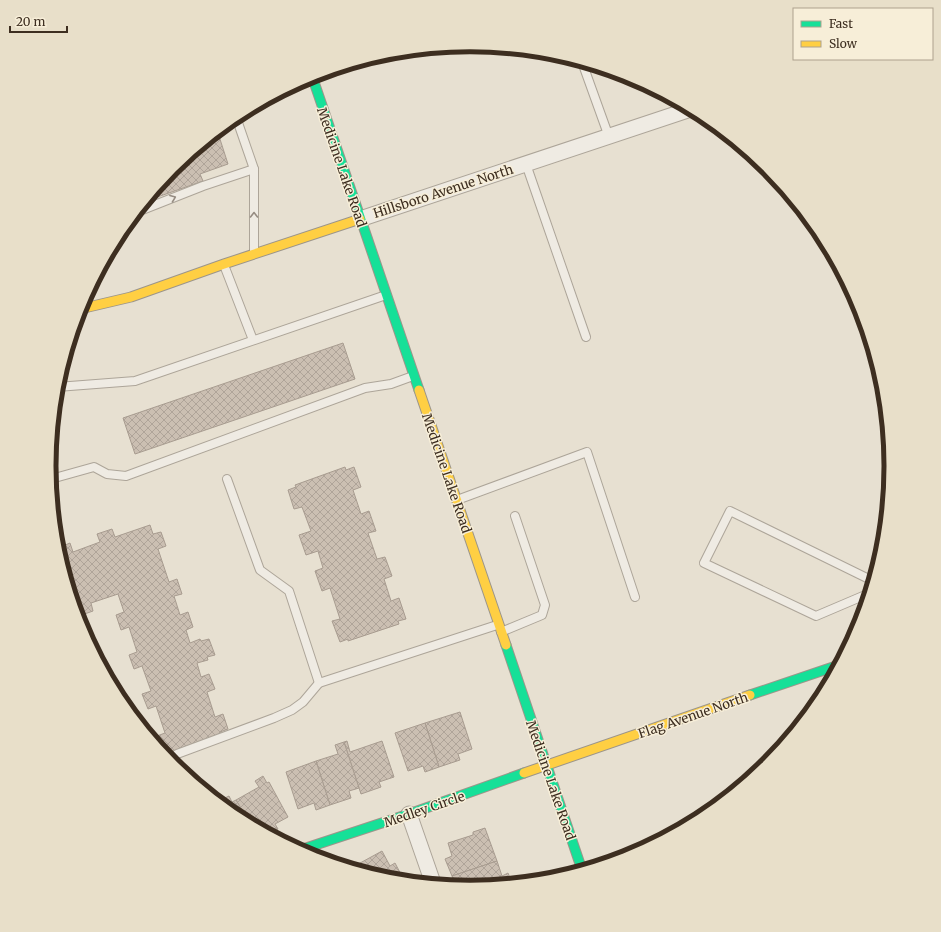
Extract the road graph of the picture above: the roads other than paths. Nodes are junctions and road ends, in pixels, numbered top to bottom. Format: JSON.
{"nodes":[{"id":1,"x":584,"y":68,"type":"edge"},
{"id":2,"x":314,"y":83,"type":"edge"},
{"id":3,"x":684,"y":111,"type":"edge"},
{"id":4,"x":238,"y":123,"type":"edge"},
{"id":5,"x":609,"y":137,"type":"junction"},
{"id":6,"x":526,"y":164,"type":"junction"},
{"id":7,"x":254,"y":169,"type":"junction"},
{"id":8,"x":147,"y":208,"type":"edge"},
{"id":9,"x":360,"y":219,"type":"junction"},
{"id":10,"x":254,"y":254,"type":"junction"},
{"id":11,"x":224,"y":264,"type":"junction"},
{"id":12,"x":386,"y":295,"type":"junction"},
{"id":13,"x":88,"y":307,"type":"edge"},
{"id":14,"x":586,"y":337,"type":"dead end"},
{"id":15,"x":253,"y":340,"type":"junction"},
{"id":16,"x":414,"y":376,"type":"junction"},
{"id":17,"x":64,"y":386,"type":"edge"},
{"id":18,"x":56,"y":477,"type":"edge"},
{"id":19,"x":227,"y":478,"type":"dead end"},
{"id":20,"x":456,"y":500,"type":"junction"},
{"id":21,"x":515,"y":516,"type":"dead end"},
{"id":22,"x":868,"y":580,"type":"edge"},
{"id":23,"x":864,"y":595,"type":"edge"},
{"id":24,"x":635,"y":597,"type":"dead end"},
{"id":25,"x":499,"y":628,"type":"junction"},
{"id":26,"x":832,"y":667,"type":"edge"},
{"id":27,"x":319,"y":683,"type":"junction"},
{"id":28,"x":178,"y":754,"type":"dead end"},
{"id":29,"x":546,"y":765,"type":"junction"},
{"id":30,"x":409,"y":814,"type":"junction"},
{"id":31,"x":309,"y":847,"type":"edge"},
{"id":32,"x":580,"y":865,"type":"edge"},
{"id":33,"x":431,"y":878,"type":"edge"}],
"edges":[{"from":1,"to":5,"type":"lane"},
{"from":2,"to":9,"type":"street","name":"Medicine Lake Road"},
{"from":3,"to":5,"type":"street","name":"Hillsboro Avenue North"},
{"from":4,"to":7,"type":"lane"},
{"from":5,"to":6,"type":"street","name":"Hillsboro Avenue North"},
{"from":6,"to":9,"type":"street","name":"Hillsboro Avenue North"},
{"from":6,"to":14,"type":"lane"},
{"from":8,"to":7,"type":"lane","one_way":true},
{"from":10,"to":7,"type":"lane","one_way":true},
{"from":9,"to":10,"type":"street","name":"Hillsboro Avenue North"},
{"from":9,"to":12,"type":"street","name":"Medicine Lake Road"},
{"from":10,"to":11,"type":"street","name":"Hillsboro Avenue North"},
{"from":11,"to":13,"type":"street","name":"Hillsboro Avenue North"},
{"from":11,"to":15,"type":"lane"},
{"from":12,"to":15,"type":"lane"},
{"from":12,"to":16,"type":"street","name":"Medicine Lake Road"},
{"from":15,"to":17,"type":"lane"},
{"from":16,"to":18,"type":"lane"},
{"from":16,"to":20,"type":"street","name":"Medicine Lake Road"},
{"from":19,"to":27,"type":"lane"},
{"from":20,"to":24,"type":"lane"},
{"from":20,"to":25,"type":"street","name":"Medicine Lake Road"},
{"from":21,"to":25,"type":"lane"},
{"from":22,"to":23,"type":"lane"},
{"from":25,"to":27,"type":"lane"},
{"from":25,"to":29,"type":"street","name":"Medicine Lake Road"},
{"from":26,"to":29,"type":"street","name":"Flag Avenue North"},
{"from":27,"to":28,"type":"lane"},
{"from":29,"to":30,"type":"street","name":"Medley Circle"},
{"from":29,"to":32,"type":"street","name":"Medicine Lake Road"},
{"from":30,"to":31,"type":"street","name":"Medley Circle"},
{"from":30,"to":33,"type":"street"}]}
